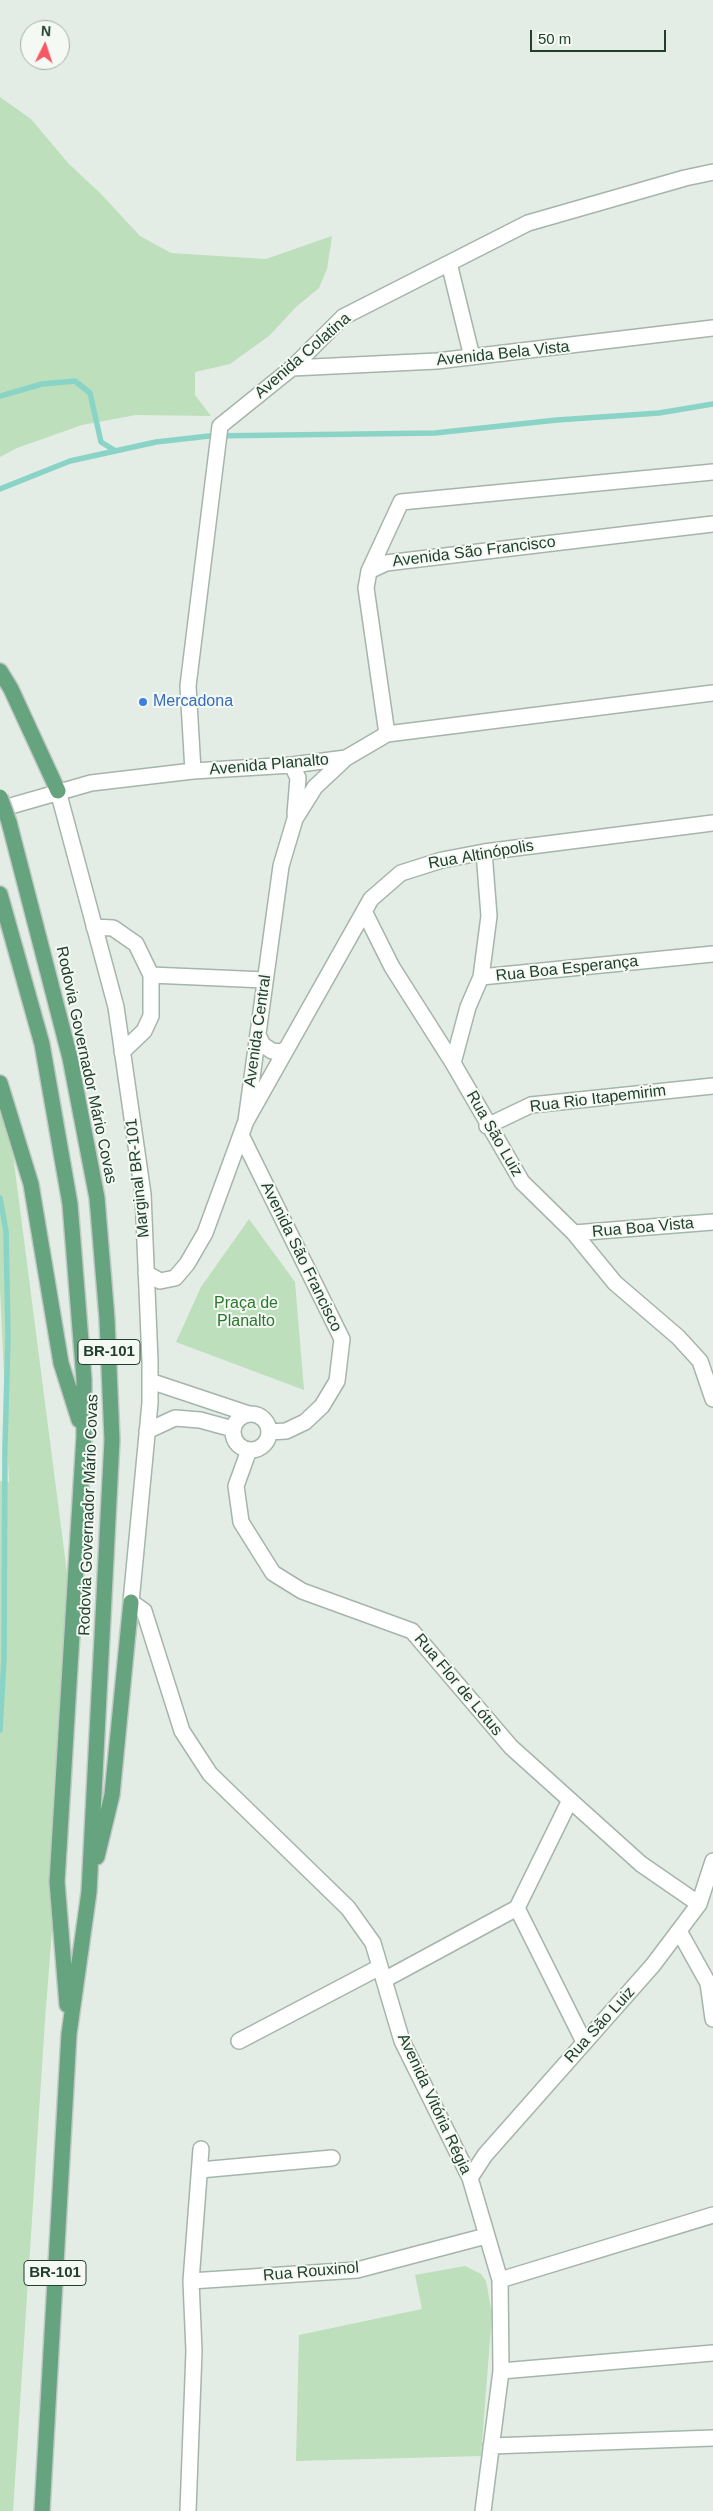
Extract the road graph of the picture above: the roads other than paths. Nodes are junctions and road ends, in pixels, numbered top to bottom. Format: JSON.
{"nodes":[{"id":1,"x":713,"y":172,"type":"edge"},
{"id":2,"x":449,"y":263,"type":"junction"},
{"id":3,"x":713,"y":328,"type":"edge"},
{"id":4,"x":472,"y":358,"type":"junction"},
{"id":5,"x":292,"y":368,"type":"junction"},
{"id":6,"x":713,"y":472,"type":"edge"},
{"id":7,"x":713,"y":524,"type":"edge"},
{"id":8,"x":369,"y":571,"type":"junction"},
{"id":9,"x":0,"y":671,"type":"edge"},
{"id":10,"x":713,"y":692,"type":"edge"},
{"id":11,"x":387,"y":734,"type":"junction"},
{"id":12,"x":346,"y":758,"type":"junction"},
{"id":13,"x":292,"y":765,"type":"junction"},
{"id":14,"x":193,"y":771,"type":"junction"},
{"id":15,"x":58,"y":791,"type":"junction"},
{"id":16,"x":0,"y":797,"type":"edge"},
{"id":17,"x":0,"y":809,"type":"edge"},
{"id":18,"x":295,"y":819,"type":"junction"},
{"id":19,"x":713,"y":823,"type":"edge"},
{"id":20,"x":484,"y":852,"type":"junction"},
{"id":21,"x":0,"y":894,"type":"edge"},
{"id":22,"x":364,"y":911,"type":"junction"},
{"id":23,"x":94,"y":927,"type":"junction"},
{"id":24,"x":713,"y":954,"type":"edge"},
{"id":25,"x":151,"y":975,"type":"junction"},
{"id":26,"x":481,"y":977,"type":"junction"},
{"id":27,"x":265,"y":980,"type":"junction"},
{"id":28,"x":258,"y":1034,"type":"junction"},
{"id":29,"x":286,"y":1049,"type":"junction"},
{"id":30,"x":122,"y":1052,"type":"junction"},
{"id":31,"x":453,"y":1063,"type":"junction"},
{"id":32,"x":0,"y":1083,"type":"edge"},
{"id":33,"x":713,"y":1086,"type":"edge"},
{"id":34,"x":246,"y":1121,"type":"junction"},
{"id":35,"x":488,"y":1126,"type":"junction"},
{"id":36,"x":242,"y":1136,"type":"junction"},
{"id":37,"x":713,"y":1222,"type":"edge"},
{"id":38,"x":574,"y":1233,"type":"junction"},
{"id":39,"x":146,"y":1273,"type":"junction"},
{"id":40,"x":706,"y":1360,"type":"edge"},
{"id":41,"x":150,"y":1381,"type":"junction"},
{"id":42,"x":713,"y":1399,"type":"edge"},
{"id":43,"x":249,"y":1414,"type":"junction"},
{"id":44,"x":234,"y":1429,"type":"junction"},
{"id":45,"x":147,"y":1431,"type":"junction"},
{"id":46,"x":269,"y":1432,"type":"junction"},
{"id":47,"x":84,"y":1436,"type":"junction"},
{"id":48,"x":250,"y":1450,"type":"junction"},
{"id":49,"x":131,"y":1602,"type":"junction"},
{"id":50,"x":570,"y":1800,"type":"junction"},
{"id":51,"x":713,"y":1861,"type":"edge"},
{"id":52,"x":88,"y":1892,"type":"junction"},
{"id":53,"x":699,"y":1904,"type":"junction"},
{"id":54,"x":517,"y":1908,"type":"junction"},
{"id":55,"x":679,"y":1931,"type":"junction"},
{"id":56,"x":382,"y":1974,"type":"junction"},
{"id":57,"x":710,"y":1983,"type":"edge"},
{"id":58,"x":713,"y":2019,"type":"edge"},
{"id":59,"x":69,"y":2034,"type":"junction"},
{"id":60,"x":239,"y":2041,"type":"dead end"},
{"id":61,"x":584,"y":2042,"type":"junction"},
{"id":62,"x":201,"y":2148,"type":"dead end"},
{"id":63,"x":332,"y":2158,"type":"dead end"},
{"id":64,"x":200,"y":2170,"type":"junction"},
{"id":65,"x":470,"y":2178,"type":"junction"},
{"id":66,"x":713,"y":2216,"type":"edge"},
{"id":67,"x":486,"y":2236,"type":"junction"},
{"id":68,"x":500,"y":2280,"type":"junction"},
{"id":69,"x":191,"y":2281,"type":"junction"},
{"id":70,"x":713,"y":2353,"type":"edge"},
{"id":71,"x":501,"y":2371,"type":"junction"},
{"id":72,"x":713,"y":2438,"type":"edge"},
{"id":73,"x":491,"y":2446,"type":"junction"},
{"id":74,"x":42,"y":2511,"type":"edge"},
{"id":75,"x":188,"y":2511,"type":"edge"},
{"id":76,"x":483,"y":2511,"type":"edge"}],
"edges":[{"from":1,"to":2,"type":"street","name":"Avenida Colatina"},
{"from":2,"to":4,"type":"street"},
{"from":2,"to":5,"type":"street","name":"Avenida Colatina"},
{"from":3,"to":4,"type":"street","name":"Avenida Bela Vista"},
{"from":4,"to":5,"type":"street","name":"Avenida Bela Vista"},
{"from":5,"to":14,"type":"street","name":"Avenida Colatina"},
{"from":6,"to":8,"type":"street"},
{"from":7,"to":8,"type":"street","name":"Avenida São Francisco"},
{"from":8,"to":11,"type":"street","name":"Avenida São Francisco"},
{"from":9,"to":15,"type":"main road"},
{"from":10,"to":11,"type":"street","name":"Avenida Planalto"},
{"from":11,"to":12,"type":"street","name":"Avenida Planalto"},
{"from":12,"to":13,"type":"street","name":"Avenida Planalto"},
{"from":12,"to":18,"type":"street","name":"Avenida Central"},
{"from":13,"to":14,"type":"street","name":"Avenida Planalto"},
{"from":13,"to":18,"type":"street"},
{"from":14,"to":15,"type":"street","name":"Avenida Planalto"},
{"from":15,"to":17,"type":"street","name":"Avenida Planalto"},
{"from":15,"to":23,"type":"street","name":"Marginal BR-101"},
{"from":16,"to":52,"type":"main road","name":"Rodovia Governador Mário Covas","number":"BR-101","bridge":true},
{"from":18,"to":27,"type":"street","name":"Avenida Central"},
{"from":19,"to":20,"type":"street","name":"Rua Altinópolis"},
{"from":20,"to":22,"type":"street","name":"Rua Altinópolis"},
{"from":20,"to":26,"type":"street"},
{"from":21,"to":47,"type":"main road","name":"Rodovia Governador Mário Covas","number":"BR-101"},
{"from":22,"to":29,"type":"street","name":"Rua Altinópolis"},
{"from":22,"to":31,"type":"street","name":"Rua São Luiz"},
{"from":23,"to":25,"type":"street"},
{"from":23,"to":30,"type":"street","name":"Marginal BR-101"},
{"from":24,"to":26,"type":"street","name":"Rua Boa Esperança"},
{"from":25,"to":27,"type":"street"},
{"from":25,"to":30,"type":"street"},
{"from":26,"to":31,"type":"street","name":"Rua Boa Esperança"},
{"from":27,"to":28,"type":"street","name":"Avenida Central"},
{"from":28,"to":29,"type":"street"},
{"from":28,"to":34,"type":"street","name":"Avenida Central"},
{"from":29,"to":34,"type":"street","name":"Rua Altinópolis"},
{"from":30,"to":39,"type":"street","name":"Marginal BR-101"},
{"from":31,"to":35,"type":"street","name":"Rua São Luiz"},
{"from":32,"to":47,"type":"main road"},
{"from":33,"to":35,"type":"street","name":"Rua Rio Itapemirim"},
{"from":34,"to":36,"type":"street","name":"Avenida Central"},
{"from":35,"to":38,"type":"street","name":"Rua São Luiz"},
{"from":36,"to":39,"type":"street","name":"Avenida Central"},
{"from":36,"to":46,"type":"street","name":"Avenida São Francisco"},
{"from":37,"to":38,"type":"street","name":"Rua Boa Vista"},
{"from":38,"to":40,"type":"street","name":"Rua São Luiz"},
{"from":39,"to":41,"type":"street","name":"Marginal BR-101"},
{"from":40,"to":42,"type":"street","name":"Rua São Luiz"},
{"from":41,"to":43,"type":"street"},
{"from":41,"to":45,"type":"street","name":"Marginal BR-101"},
{"from":43,"to":44,"type":"street"},
{"from":43,"to":46,"type":"street"},
{"from":44,"to":45,"type":"street"},
{"from":44,"to":48,"type":"street"},
{"from":45,"to":49,"type":"street","name":"Marginal BR-101"},
{"from":46,"to":48,"type":"street"},
{"from":47,"to":59,"type":"main road","name":"Rodovia Governador Mário Covas","number":"BR-101"},
{"from":48,"to":50,"type":"street","name":"Rua Flor de Lótus"},
{"from":49,"to":52,"type":"main road"},
{"from":49,"to":56,"type":"street","name":"Avenida Vitória Régia"},
{"from":50,"to":53,"type":"street","name":"Rua Flor de Lótus"},
{"from":50,"to":54,"type":"street"},
{"from":51,"to":53,"type":"street","name":"Rua São Luiz"},
{"from":52,"to":59,"type":"main road","name":"Rodovia Governador Mário Covas","number":"BR-101"},
{"from":53,"to":55,"type":"street","name":"Rua São Luiz"},
{"from":54,"to":56,"type":"street"},
{"from":54,"to":61,"type":"street"},
{"from":55,"to":57,"type":"street"},
{"from":55,"to":61,"type":"street","name":"Rua São Luiz"},
{"from":56,"to":60,"type":"street"},
{"from":56,"to":65,"type":"street","name":"Avenida Vitória Régia"},
{"from":57,"to":58,"type":"street"},
{"from":59,"to":74,"type":"main road","name":"Rodovia Governador Mário Covas","number":"BR-101"},
{"from":61,"to":65,"type":"street","name":"Rua São Luiz"},
{"from":62,"to":64,"type":"street"},
{"from":63,"to":64,"type":"street"},
{"from":64,"to":69,"type":"street"},
{"from":65,"to":67,"type":"street","name":"Avenida Vitória Régia"},
{"from":66,"to":68,"type":"street"},
{"from":67,"to":68,"type":"street","name":"Avenida Vitória Régia"},
{"from":67,"to":69,"type":"street","name":"Rua Rouxinol"},
{"from":68,"to":71,"type":"street","name":"Avenida Vitória Régia"},
{"from":69,"to":75,"type":"street"},
{"from":70,"to":71,"type":"street"},
{"from":71,"to":73,"type":"street","name":"Avenida Vitória Régia"},
{"from":72,"to":73,"type":"street"},
{"from":73,"to":76,"type":"street","name":"Avenida Vitória Régia"}]}
